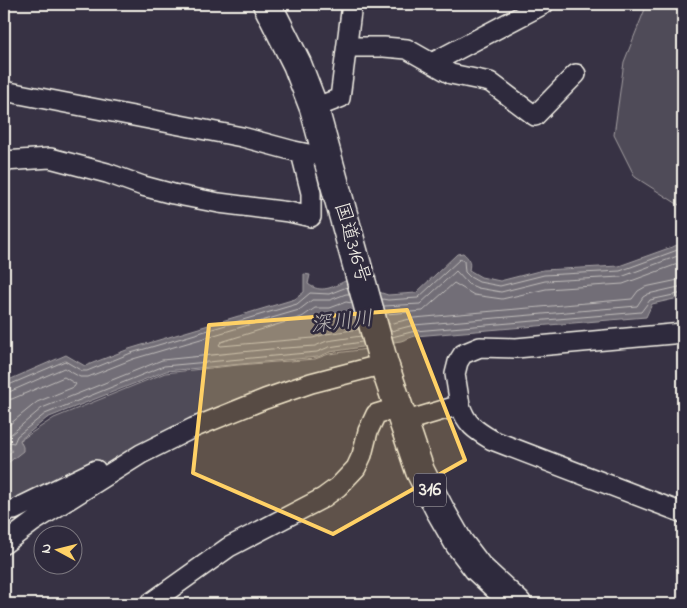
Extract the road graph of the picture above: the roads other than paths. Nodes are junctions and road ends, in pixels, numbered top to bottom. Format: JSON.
{"nodes":[{"id":1,"x":267,"y":4,"type":"edge"},
{"id":2,"x":352,"y":4,"type":"edge"},
{"id":3,"x":544,"y":4,"type":"edge"},
{"id":4,"x":347,"y":47,"type":"junction"},
{"id":5,"x":432,"y":64,"type":"junction"},
{"id":6,"x":576,"y":74,"type":"dead end"},
{"id":7,"x":4,"y":90,"type":"edge"},
{"id":8,"x":314,"y":108,"type":"junction"},
{"id":9,"x":314,"y":155,"type":"junction"},
{"id":10,"x":4,"y":161,"type":"edge"},
{"id":11,"x":683,"y":334,"type":"edge"},
{"id":12,"x":383,"y":358,"type":"junction"},
{"id":13,"x":460,"y":405,"type":"junction"},
{"id":14,"x":401,"y":414,"type":"junction"},
{"id":15,"x":128,"y":462,"type":"junction"},
{"id":16,"x":14,"y":510,"type":"dead end"},
{"id":17,"x":683,"y":513,"type":"edge"},
{"id":18,"x":4,"y":544,"type":"edge"},
{"id":19,"x":148,"y":604,"type":"edge"},
{"id":20,"x":517,"y":604,"type":"edge"}],
"edges":[{"from":1,"to":8,"type":"highway","name":"国道316号","number":"316"},
{"from":2,"to":4,"type":"street"},
{"from":3,"to":5,"type":"street"},
{"from":4,"to":5,"type":"street"},
{"from":4,"to":8,"type":"street"},
{"from":5,"to":6,"type":"street"},
{"from":7,"to":9,"type":"street"},
{"from":8,"to":9,"type":"highway","name":"国道316号","number":"316"},
{"from":9,"to":10,"type":"street"},
{"from":9,"to":12,"type":"highway","name":"国道316号","number":"316"},
{"from":11,"to":13,"type":"street"},
{"from":12,"to":14,"type":"highway","name":"国道316号","number":"316"},
{"from":12,"to":15,"type":"street"},
{"from":13,"to":14,"type":"street"},
{"from":13,"to":17,"type":"street"},
{"from":14,"to":19,"type":"street"},
{"from":14,"to":20,"type":"highway","name":"国道316号","number":"316"},
{"from":15,"to":16,"type":"street"},
{"from":15,"to":18,"type":"street"}]}
